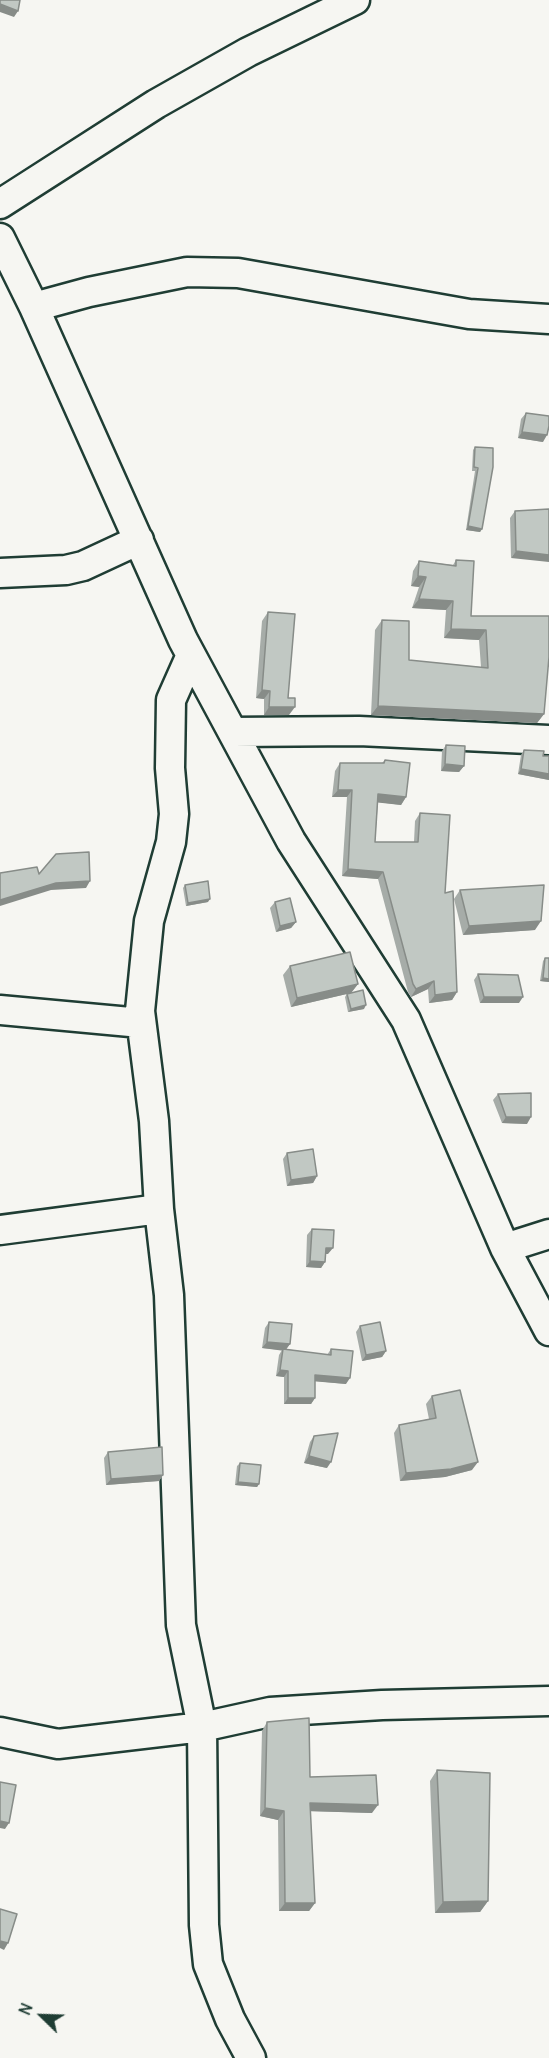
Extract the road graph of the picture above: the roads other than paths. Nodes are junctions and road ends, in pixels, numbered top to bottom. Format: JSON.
{"nodes":[{"id":1,"x":354,"y":0,"type":"edge"},
{"id":2,"x":0,"y":204,"type":"edge"},
{"id":3,"x":0,"y":238,"type":"edge"},
{"id":4,"x":34,"y":307,"type":"junction"},
{"id":5,"x":549,"y":319,"type":"edge"},
{"id":6,"x":139,"y":540,"type":"junction"},
{"id":7,"x":0,"y":573,"type":"edge"},
{"id":8,"x":191,"y":655,"type":"junction"},
{"id":9,"x":233,"y":732,"type":"junction"},
{"id":10,"x":549,"y":740,"type":"edge"},
{"id":11,"x":0,"y":1010,"type":"edge"},
{"id":12,"x":141,"y":1023,"type":"junction"},
{"id":13,"x":159,"y":1209,"type":"junction"},
{"id":14,"x":0,"y":1230,"type":"edge"},
{"id":15,"x":549,"y":1234,"type":"edge"},
{"id":16,"x":505,"y":1248,"type":"junction"},
{"id":17,"x":549,"y":1331,"type":"edge"},
{"id":18,"x":549,"y":1701,"type":"edge"},
{"id":19,"x":202,"y":1727,"type":"junction"},
{"id":20,"x":0,"y":1732,"type":"edge"},
{"id":21,"x":250,"y":2058,"type":"edge"}],
"edges":[{"from":1,"to":2,"type":"street"},
{"from":3,"to":4,"type":"street"},
{"from":4,"to":5,"type":"street"},
{"from":4,"to":6,"type":"street"},
{"from":6,"to":7,"type":"street"},
{"from":6,"to":8,"type":"street"},
{"from":8,"to":9,"type":"street"},
{"from":8,"to":12,"type":"street"},
{"from":9,"to":10,"type":"street"},
{"from":9,"to":16,"type":"street"},
{"from":11,"to":12,"type":"street"},
{"from":12,"to":13,"type":"street"},
{"from":13,"to":14,"type":"street"},
{"from":13,"to":19,"type":"street"},
{"from":15,"to":16,"type":"street"},
{"from":16,"to":17,"type":"street"},
{"from":18,"to":19,"type":"street"},
{"from":19,"to":20,"type":"street"},
{"from":19,"to":21,"type":"street"}]}
